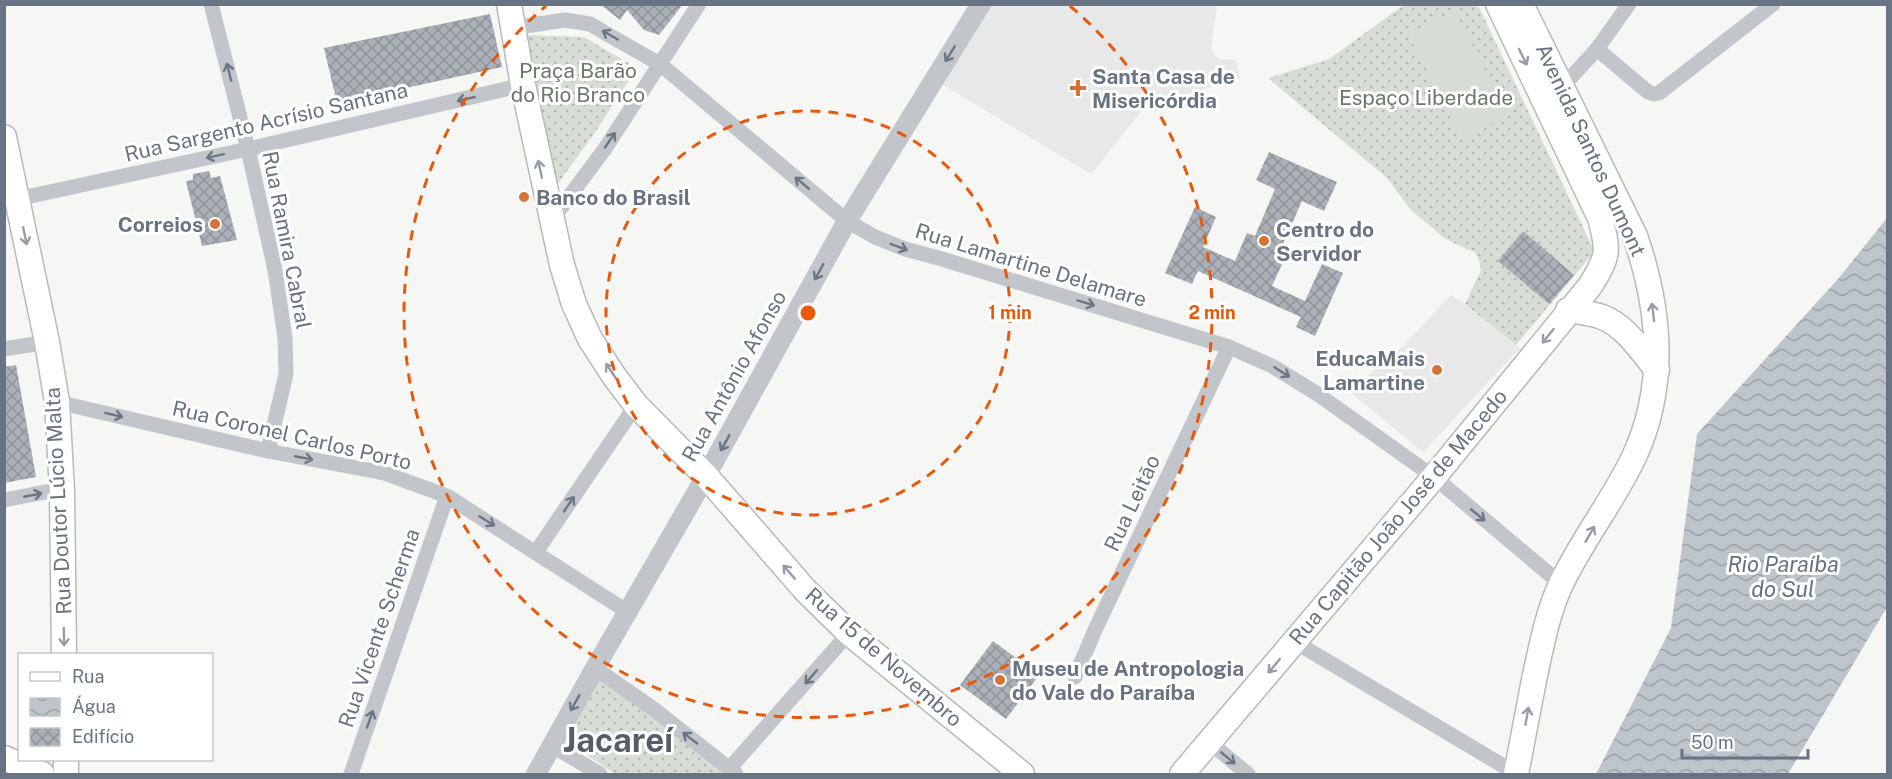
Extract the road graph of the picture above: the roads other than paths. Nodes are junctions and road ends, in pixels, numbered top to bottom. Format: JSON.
{"nodes":[{"id":1,"x":212,"y":4,"type":"edge"},
{"id":2,"x":699,"y":4,"type":"edge"},
{"id":3,"x":981,"y":4,"type":"edge"},
{"id":4,"x":1498,"y":4,"type":"edge"},
{"id":5,"x":1521,"y":4,"type":"edge"},
{"id":6,"x":1629,"y":4,"type":"edge"},
{"id":7,"x":1773,"y":4,"type":"edge"},
{"id":8,"x":511,"y":16,"type":"edge"},
{"id":9,"x":1597,"y":49,"type":"junction"},
{"id":10,"x":660,"y":64,"type":"junction"},
{"id":11,"x":523,"y":85,"type":"junction"},
{"id":12,"x":1562,"y":87,"type":"junction"},
{"id":13,"x":4,"y":137,"type":"edge"},
{"id":14,"x":248,"y":149,"type":"junction"},
{"id":15,"x":17,"y":199,"type":"junction"},
{"id":16,"x":551,"y":221,"type":"junction"},
{"id":17,"x":847,"y":221,"type":"junction"},
{"id":18,"x":1607,"y":255,"type":"joint"},
{"id":19,"x":1569,"y":310,"type":"junction"},
{"id":20,"x":47,"y":342,"type":"junction"},
{"id":21,"x":1230,"y":347,"type":"junction"},
{"id":22,"x":4,"y":349,"type":"edge"},
{"id":23,"x":1657,"y":370,"type":"junction"},
{"id":24,"x":57,"y":402,"type":"junction"},
{"id":25,"x":636,"y":405,"type":"junction"},
{"id":26,"x":268,"y":451,"type":"junction"},
{"id":27,"x":706,"y":476,"type":"junction"},
{"id":28,"x":1434,"y":477,"type":"junction"},
{"id":29,"x":62,"y":491,"type":"junction"},
{"id":30,"x":447,"y":496,"type":"junction"},
{"id":31,"x":4,"y":500,"type":"edge"},
{"id":32,"x":536,"y":552,"type":"junction"},
{"id":33,"x":1561,"y":584,"type":"junction"},
{"id":34,"x":628,"y":612,"type":"junction"},
{"id":35,"x":849,"y":633,"type":"junction"},
{"id":36,"x":1295,"y":642,"type":"junction"},
{"id":37,"x":64,"y":653,"type":"edge"},
{"id":38,"x":595,"y":668,"type":"junction"},
{"id":39,"x":1075,"y":677,"type":"dead end"},
{"id":40,"x":1209,"y":742,"type":"junction"},
{"id":41,"x":551,"y":745,"type":"junction"},
{"id":42,"x":4,"y":758,"type":"edge"},
{"id":43,"x":1008,"y":770,"type":"edge"},
{"id":44,"x":733,"y":772,"type":"edge"},
{"id":45,"x":42,"y":774,"type":"edge"},
{"id":46,"x":351,"y":774,"type":"edge"},
{"id":47,"x":536,"y":774,"type":"edge"},
{"id":48,"x":600,"y":774,"type":"edge"},
{"id":49,"x":1182,"y":774,"type":"edge"},
{"id":50,"x":1248,"y":774,"type":"edge"},
{"id":51,"x":1516,"y":774,"type":"edge"}],
"edges":[{"from":14,"to":1,"type":"street","name":"Rua Ramira Cabral","one_way":true},
{"from":2,"to":10,"type":"street"},
{"from":3,"to":17,"type":"street","name":"Rua Antônio Afonso","one_way":true},
{"from":4,"to":18,"type":"main road","name":"Avenida Santos Dumont","one_way":true},
{"from":5,"to":12,"type":"main road","name":"Avenida Santos Dumont"},
{"from":6,"to":9,"type":"street"},
{"from":7,"to":9,"type":"street"},
{"from":10,"to":8,"type":"street","one_way":true},
{"from":8,"to":11,"type":"main road","name":"Rua 15 de Novembro"},
{"from":9,"to":12,"type":"street"},
{"from":16,"to":10,"type":"street","one_way":true},
{"from":17,"to":10,"type":"street","name":"Rua Lamartine Delamare","one_way":true},
{"from":11,"to":14,"type":"street","name":"Rua Sargento Acrísio Santana","one_way":true},
{"from":16,"to":11,"type":"main road","name":"Rua 15 de Novembro","one_way":true},
{"from":23,"to":12,"type":"main road","name":"Avenida Santos Dumont","one_way":true},
{"from":13,"to":15,"type":"main road","name":"Rua Doutor Lúcio Malta"},
{"from":14,"to":15,"type":"street","name":"Rua Sargento Acrísio Santana","one_way":true},
{"from":14,"to":26,"type":"street","name":"Rua Ramira Cabral"},
{"from":15,"to":20,"type":"main road","name":"Rua Doutor Lúcio Malta","one_way":true},
{"from":25,"to":16,"type":"main road","name":"Rua 15 de Novembro","one_way":true},
{"from":17,"to":21,"type":"street","name":"Rua Lamartine Delamare","one_way":true},
{"from":17,"to":27,"type":"street","name":"Rua Antônio Afonso","one_way":true},
{"from":18,"to":19,"type":"main road","name":"Rua Capitão João José de Macedo"},
{"from":19,"to":23,"type":"main road"},
{"from":19,"to":28,"type":"main road","name":"Rua Capitão João José de Macedo","one_way":true},
{"from":20,"to":22,"type":"street"},
{"from":20,"to":24,"type":"main road","name":"Rua Doutor Lúcio Malta"},
{"from":21,"to":28,"type":"street","name":"Rua Lamartine Delamare","one_way":true},
{"from":21,"to":39,"type":"street","name":"Rua Leitão"},
{"from":33,"to":23,"type":"main road","name":"Avenida Santos Dumont","one_way":true},
{"from":24,"to":26,"type":"street","name":"Rua Coronel Carlos Porto","one_way":true},
{"from":24,"to":29,"type":"main road","name":"Rua Doutor Lúcio Malta"},
{"from":25,"to":27,"type":"main road","name":"Rua 15 de Novembro"},
{"from":32,"to":25,"type":"street","one_way":true},
{"from":26,"to":30,"type":"street","name":"Rua Coronel Carlos Porto","one_way":true},
{"from":27,"to":34,"type":"street","name":"Rua Antônio Afonso"},
{"from":35,"to":27,"type":"main road","name":"Rua 15 de Novembro","one_way":true},
{"from":28,"to":33,"type":"street","name":"Rua Lamartine Delamare","one_way":true},
{"from":28,"to":36,"type":"main road","name":"Rua Capitão João José de Macedo"},
{"from":31,"to":29,"type":"street","one_way":true},
{"from":29,"to":37,"type":"main road","name":"Rua Doutor Lúcio Malta","one_way":true},
{"from":30,"to":32,"type":"street","name":"Rua Coronel Carlos Porto","one_way":true},
{"from":46,"to":30,"type":"street","name":"Rua Vicente Scherma","one_way":true},
{"from":32,"to":34,"type":"street","name":"Rua Coronel Carlos Porto"},
{"from":51,"to":33,"type":"main road","name":"Avenida Santos Dumont","one_way":true},
{"from":34,"to":38,"type":"street","name":"Rua Antônio Afonso"},
{"from":35,"to":43,"type":"main road","name":"Rua 15 de Novembro"},
{"from":35,"to":44,"type":"street","one_way":true},
{"from":36,"to":40,"type":"main road","name":"Rua Capitão João José de Macedo","one_way":true},
{"from":36,"to":51,"type":"street"},
{"from":38,"to":41,"type":"street","name":"Rua Antônio Afonso","one_way":true},
{"from":44,"to":38,"type":"street","one_way":true},
{"from":40,"to":49,"type":"main road","name":"Rua Capitão João José de Macedo"},
{"from":40,"to":50,"type":"street","one_way":true},
{"from":41,"to":47,"type":"street","name":"Rua Antônio Afonso"},
{"from":41,"to":48,"type":"street"},
{"from":42,"to":45,"type":"main road"}]}
